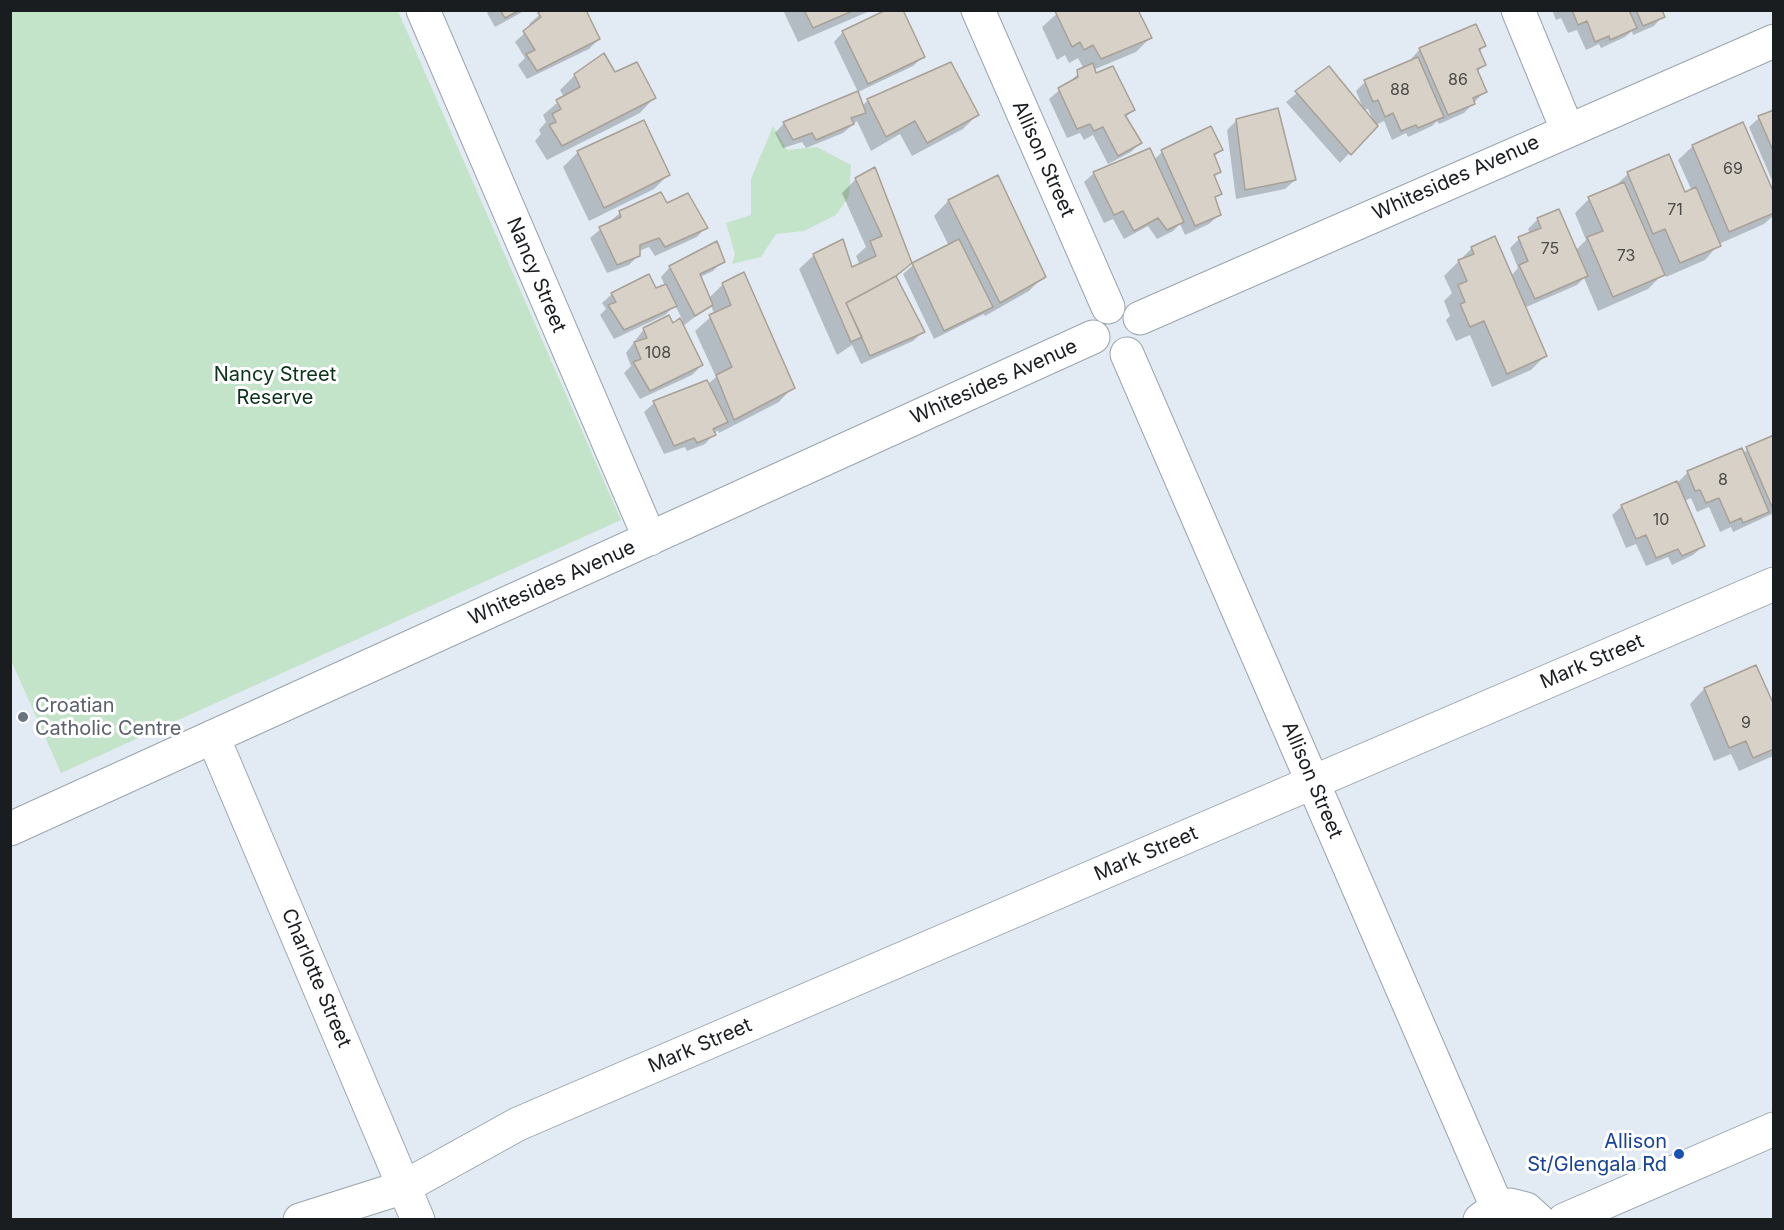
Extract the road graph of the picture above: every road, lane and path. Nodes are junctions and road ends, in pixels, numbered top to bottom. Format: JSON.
{"nodes":[{"id":1,"x":423,"y":10,"type":"edge"},
{"id":2,"x":978,"y":10,"type":"edge"},
{"id":3,"x":1518,"y":10,"type":"edge"},
{"id":4,"x":1773,"y":41,"type":"edge"},
{"id":5,"x":1568,"y":129,"type":"junction"},
{"id":6,"x":1108,"y":307,"type":"junction"},
{"id":7,"x":1140,"y":318,"type":"junction"},
{"id":8,"x":1093,"y":337,"type":"junction"},
{"id":9,"x":1127,"y":354,"type":"junction"},
{"id":10,"x":650,"y":539,"type":"junction"},
{"id":11,"x":1773,"y":584,"type":"edge"},
{"id":12,"x":213,"y":736,"type":"junction"},
{"id":13,"x":1312,"y":783,"type":"junction"},
{"id":14,"x":10,"y":829,"type":"edge"},
{"id":15,"x":1773,"y":1129,"type":"edge"},
{"id":16,"x":399,"y":1175,"type":"junction"},
{"id":17,"x":1489,"y":1213,"type":"edge"},
{"id":18,"x":295,"y":1220,"type":"edge"},
{"id":19,"x":300,"y":1220,"type":"edge"},
{"id":20,"x":418,"y":1220,"type":"edge"},
{"id":21,"x":1539,"y":1220,"type":"edge"},
{"id":22,"x":1564,"y":1220,"type":"edge"}],
"edges":[{"from":1,"to":10,"type":"street","name":"Nancy Street"},
{"from":2,"to":6,"type":"street","name":"Allison Street"},
{"from":3,"to":5,"type":"street"},
{"from":4,"to":5,"type":"street","name":"Whitesides Avenue"},
{"from":5,"to":7,"type":"street","name":"Whitesides Avenue"},
{"from":6,"to":7,"type":"street"},
{"from":6,"to":8,"type":"street"},
{"from":7,"to":9,"type":"street"},
{"from":8,"to":9,"type":"street"},
{"from":8,"to":10,"type":"street","name":"Whitesides Avenue"},
{"from":9,"to":13,"type":"street","name":"Allison Street"},
{"from":10,"to":12,"type":"street","name":"Whitesides Avenue"},
{"from":11,"to":13,"type":"street","name":"Mark Street"},
{"from":12,"to":14,"type":"street","name":"Whitesides Avenue"},
{"from":12,"to":16,"type":"street","name":"Charlotte Street"},
{"from":13,"to":16,"type":"street","name":"Mark Street"},
{"from":13,"to":17,"type":"street","name":"Allison Street"},
{"from":15,"to":22,"type":"street"},
{"from":16,"to":18,"type":"street","name":"Mark Street"},
{"from":16,"to":19,"type":"street","name":"Mark Street"},
{"from":16,"to":20,"type":"street","name":"Charlotte Street"},
{"from":17,"to":21,"type":"street"}]}
